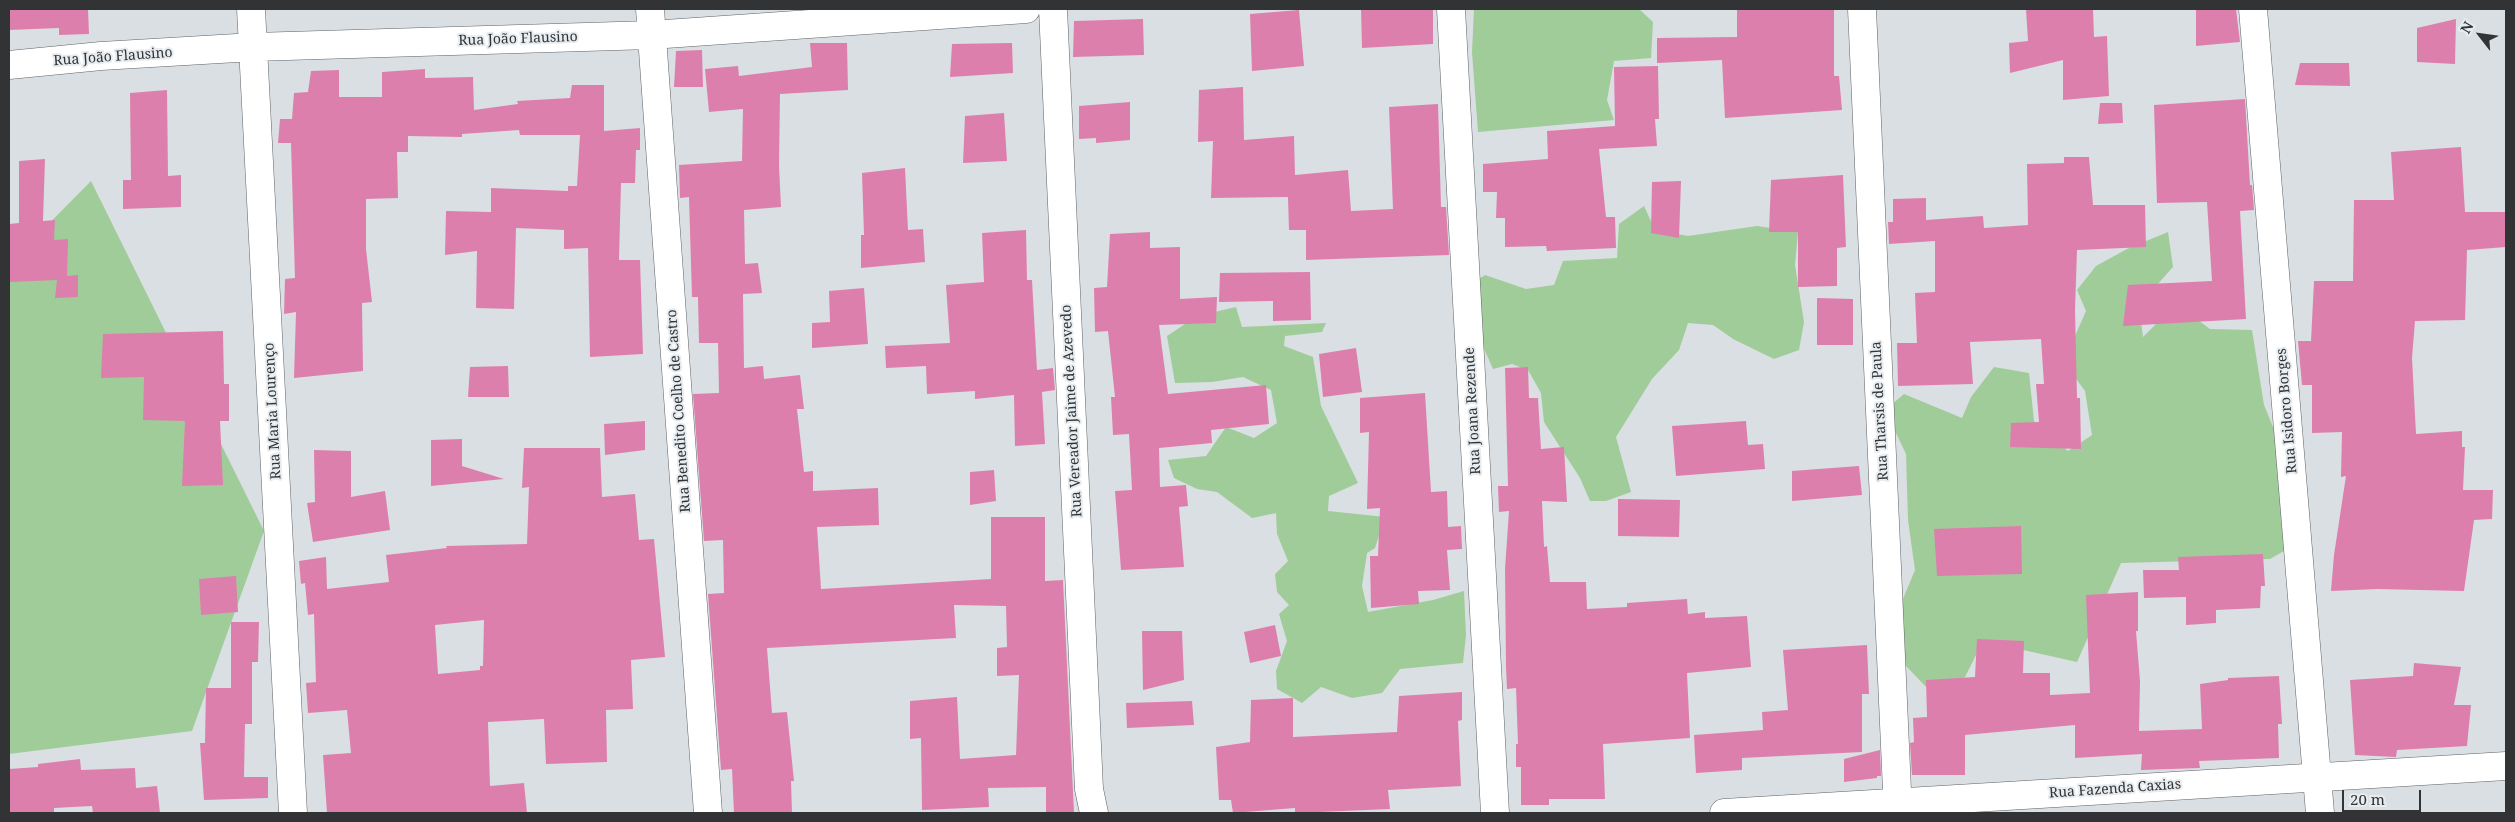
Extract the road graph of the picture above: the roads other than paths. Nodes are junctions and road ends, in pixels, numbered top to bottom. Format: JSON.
{"nodes":[{"id":1,"x":251,"y":9,"type":"edge"},
{"id":2,"x":1026,"y":9,"type":"edge"},
{"id":3,"x":1053,"y":9,"type":"edge"},
{"id":4,"x":1451,"y":9,"type":"edge"},
{"id":5,"x":1862,"y":9,"type":"edge"},
{"id":6,"x":2253,"y":9,"type":"edge"},
{"id":7,"x":651,"y":22,"type":"edge"},
{"id":8,"x":254,"y":47,"type":"junction"},
{"id":9,"x":9,"y":65,"type":"edge"},
{"id":10,"x":2506,"y":766,"type":"edge"},
{"id":11,"x":2317,"y":776,"type":"junction"},
{"id":12,"x":1898,"y":809,"type":"edge"},
{"id":13,"x":293,"y":813,"type":"edge"},
{"id":14,"x":708,"y":813,"type":"edge"},
{"id":15,"x":1094,"y":813,"type":"edge"},
{"id":16,"x":1494,"y":813,"type":"edge"},
{"id":17,"x":1724,"y":813,"type":"edge"},
{"id":18,"x":2320,"y":813,"type":"edge"}],
"edges":[{"from":1,"to":8,"type":"street","name":"Rua Maria Lourenço"},
{"from":2,"to":7,"type":"street","name":"Rua João Flausino"},
{"from":3,"to":15,"type":"street","name":"Rua Vereador Jaime de Azevedo"},
{"from":4,"to":16,"type":"street","name":"Rua Joana Rezende"},
{"from":5,"to":12,"type":"street","name":"Rua Tharsis de Paula"},
{"from":6,"to":11,"type":"street","name":"Rua Isidoro Borges"},
{"from":7,"to":8,"type":"street","name":"Rua João Flausino"},
{"from":7,"to":14,"type":"street","name":"Rua Benedito Coelho de Castro"},
{"from":8,"to":9,"type":"street","name":"Rua João Flausino"},
{"from":8,"to":13,"type":"street","name":"Rua Maria Lourenço"},
{"from":10,"to":11,"type":"street","name":"Rua Fazenda Caxias"},
{"from":11,"to":12,"type":"street","name":"Rua Fazenda Caxias"},
{"from":11,"to":18,"type":"street","name":"Rua Isidoro Borges"},
{"from":12,"to":17,"type":"street","name":"Rua Fazenda Caxias"}]}
